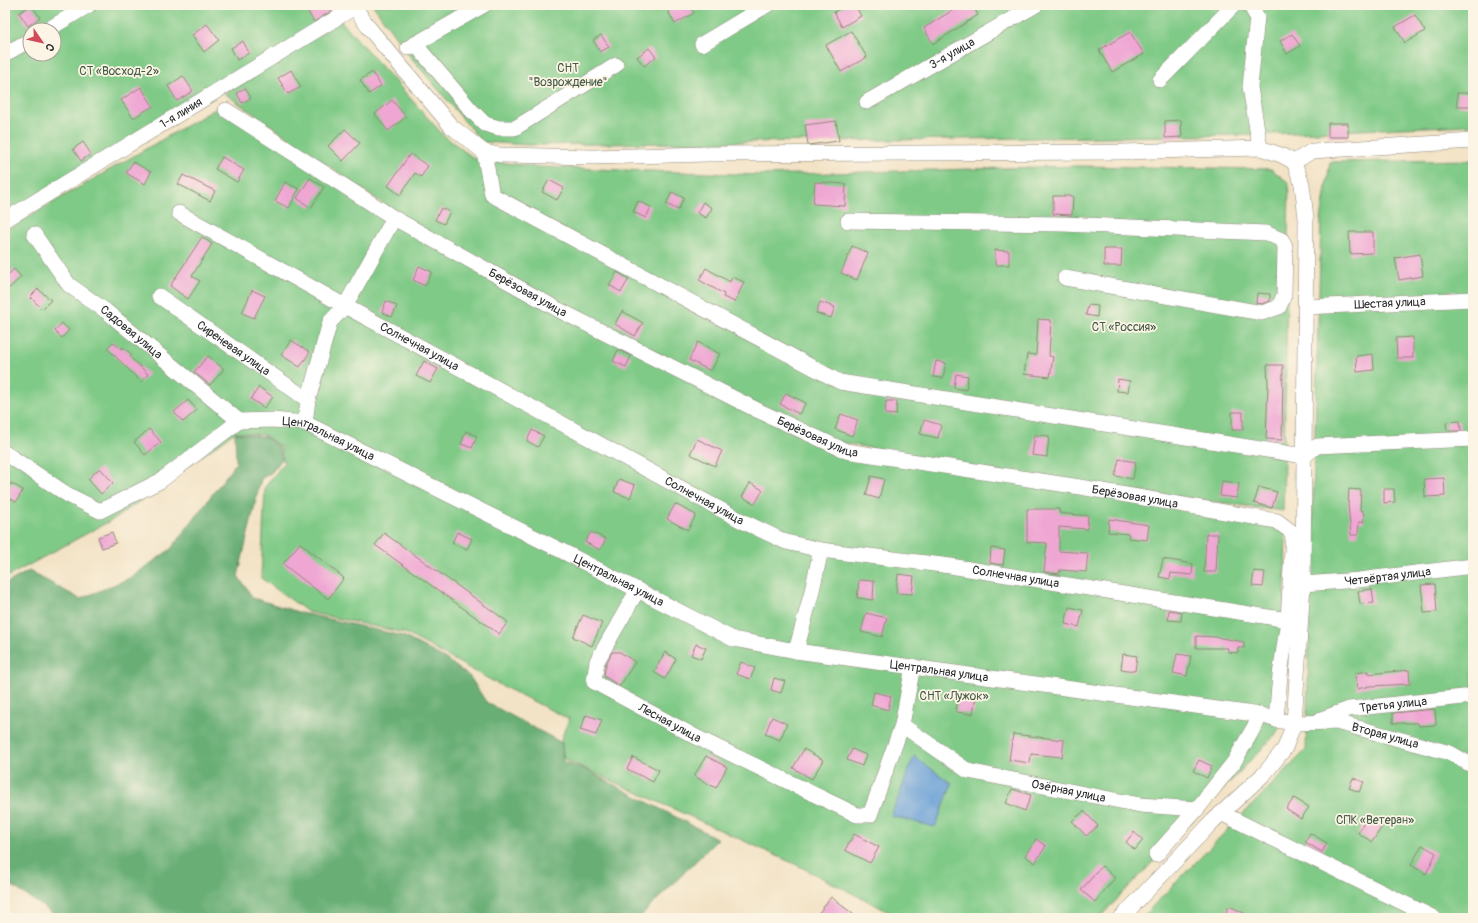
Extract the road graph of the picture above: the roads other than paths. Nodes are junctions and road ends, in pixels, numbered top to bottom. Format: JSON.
{"nodes":[{"id":1,"x":89,"y":5,"type":"edge"},
{"id":2,"x":484,"y":5,"type":"edge"},
{"id":3,"x":767,"y":5,"type":"edge"},
{"id":4,"x":1036,"y":5,"type":"edge"},
{"id":5,"x":1234,"y":5,"type":"edge"},
{"id":6,"x":1250,"y":5,"type":"edge"},
{"id":7,"x":355,"y":6,"type":"edge"},
{"id":8,"x":60,"y":22,"type":"edge"},
{"id":9,"x":22,"y":44,"type":"edge"},
{"id":10,"x":702,"y":44,"type":"dead end"},
{"id":11,"x":5,"y":54,"type":"edge"},
{"id":12,"x":616,"y":65,"type":"dead end"},
{"id":13,"x":1160,"y":80,"type":"dead end"},
{"id":14,"x":867,"y":102,"type":"dead end"},
{"id":15,"x":226,"y":110,"type":"dead end"},
{"id":16,"x":1473,"y":141,"type":"edge"},
{"id":17,"x":1260,"y":148,"type":"junction"},
{"id":18,"x":484,"y":152,"type":"junction"},
{"id":19,"x":1294,"y":162,"type":"junction"},
{"id":20,"x":179,"y":213,"type":"dead end"},
{"id":21,"x":394,"y":218,"type":"junction"},
{"id":22,"x":5,"y":220,"type":"edge"},
{"id":23,"x":848,"y":221,"type":"dead end"},
{"id":24,"x":34,"y":234,"type":"dead end"},
{"id":25,"x":1065,"y":278,"type":"dead end"},
{"id":26,"x":159,"y":296,"type":"dead end"},
{"id":27,"x":1473,"y":299,"type":"edge"},
{"id":28,"x":345,"y":306,"type":"junction"},
{"id":29,"x":1306,"y":307,"type":"junction"},
{"id":30,"x":308,"y":400,"type":"junction"},
{"id":31,"x":239,"y":421,"type":"junction"},
{"id":32,"x":305,"y":423,"type":"junction"},
{"id":33,"x":1473,"y":439,"type":"edge"},
{"id":34,"x":5,"y":453,"type":"edge"},
{"id":35,"x":1304,"y":456,"type":"junction"},
{"id":36,"x":820,"y":550,"type":"junction"},
{"id":37,"x":1473,"y":566,"type":"edge"},
{"id":38,"x":1303,"y":584,"type":"junction"},
{"id":39,"x":637,"y":591,"type":"junction"},
{"id":40,"x":1288,"y":620,"type":"junction"},
{"id":41,"x":796,"y":651,"type":"junction"},
{"id":42,"x":913,"y":666,"type":"junction"},
{"id":43,"x":1473,"y":696,"type":"edge"},
{"id":44,"x":1261,"y":715,"type":"junction"},
{"id":45,"x":1276,"y":720,"type":"junction"},
{"id":46,"x":1314,"y":721,"type":"junction"},
{"id":47,"x":1294,"y":723,"type":"junction"},
{"id":48,"x":902,"y":725,"type":"junction"},
{"id":49,"x":1473,"y":766,"type":"edge"},
{"id":50,"x":1197,"y":809,"type":"junction"},
{"id":51,"x":1221,"y":813,"type":"junction"},
{"id":52,"x":1156,"y":855,"type":"dead end"},
{"id":53,"x":1121,"y":918,"type":"edge"},
{"id":54,"x":1434,"y":918,"type":"edge"}],
"edges":[{"from":1,"to":8,"type":"street"},
{"from":2,"to":12,"type":"street"},
{"from":3,"to":10,"type":"street"},
{"from":4,"to":14,"type":"street","name":"3-я улица"},
{"from":5,"to":13,"type":"street"},
{"from":6,"to":17,"type":"street"},
{"from":7,"to":18,"type":"street"},
{"from":7,"to":22,"type":"street","name":"1-я линия"},
{"from":9,"to":11,"type":"street"},
{"from":15,"to":21,"type":"street","name":"Берёзовая улица"},
{"from":16,"to":19,"type":"street"},
{"from":17,"to":18,"type":"street"},
{"from":17,"to":19,"type":"street"},
{"from":18,"to":35,"type":"street"},
{"from":19,"to":29,"type":"street"},
{"from":20,"to":28,"type":"street","name":"Солнечная улица"},
{"from":21,"to":28,"type":"street"},
{"from":21,"to":40,"type":"street","name":"Берёзовая улица"},
{"from":23,"to":25,"type":"street"},
{"from":24,"to":31,"type":"street","name":"Садовая улица"},
{"from":26,"to":30,"type":"street","name":"Сиреневая улица"},
{"from":27,"to":29,"type":"street","name":"Шестая улица"},
{"from":28,"to":30,"type":"street"},
{"from":28,"to":36,"type":"street","name":"Солнечная улица"},
{"from":29,"to":35,"type":"street"},
{"from":30,"to":32,"type":"street"},
{"from":31,"to":32,"type":"street","name":"Центральная улица"},
{"from":31,"to":34,"type":"street"},
{"from":32,"to":39,"type":"street","name":"Центральная улица"},
{"from":33,"to":35,"type":"street"},
{"from":35,"to":38,"type":"street"},
{"from":36,"to":40,"type":"street","name":"Солнечная улица"},
{"from":36,"to":41,"type":"street"},
{"from":37,"to":38,"type":"street","name":"Четвёртая улица"},
{"from":38,"to":47,"type":"street"},
{"from":39,"to":41,"type":"street","name":"Центральная улица"},
{"from":39,"to":48,"type":"street","name":"Лесная улица"},
{"from":40,"to":45,"type":"street","name":"Берёзовая улица"},
{"from":41,"to":42,"type":"street","name":"Центральная улица"},
{"from":42,"to":44,"type":"street","name":"Центральная улица"},
{"from":42,"to":48,"type":"street"},
{"from":43,"to":46,"type":"street","name":"Третья улица"},
{"from":44,"to":45,"type":"street","name":"Центральная улица"},
{"from":44,"to":50,"type":"street"},
{"from":45,"to":47,"type":"street","name":"Центральная улица"},
{"from":46,"to":47,"type":"street","name":"Вторая улица"},
{"from":46,"to":49,"type":"street","name":"Вторая улица"},
{"from":47,"to":51,"type":"street"},
{"from":48,"to":50,"type":"street","name":"Озёрная улица"},
{"from":50,"to":52,"type":"street"},
{"from":51,"to":53,"type":"street"},
{"from":51,"to":54,"type":"street"}]}
